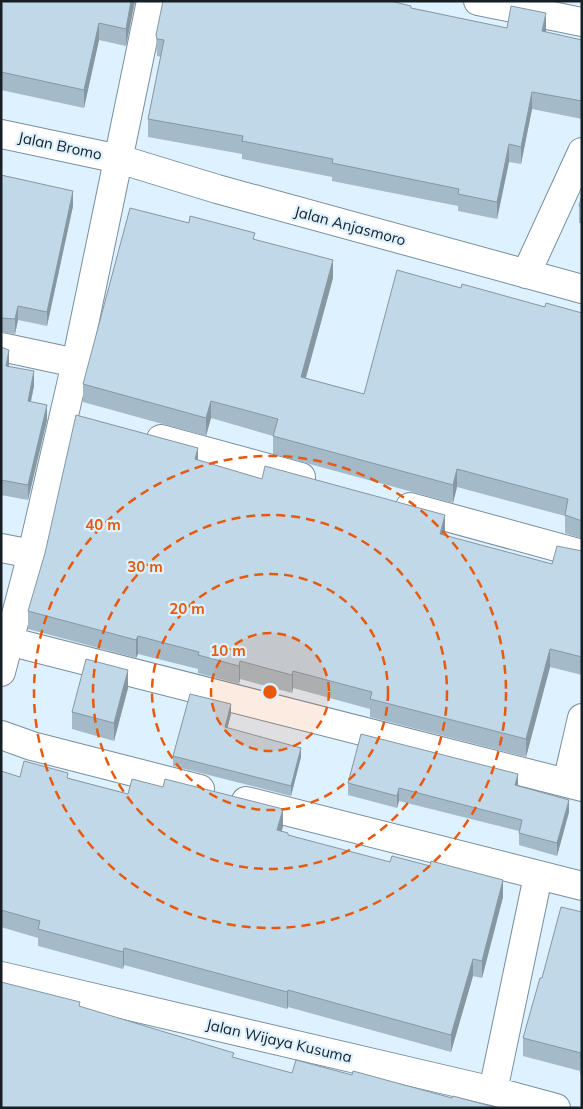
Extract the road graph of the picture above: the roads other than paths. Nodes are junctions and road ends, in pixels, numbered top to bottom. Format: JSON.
{"nodes":[{"id":1,"x":152,"y":1,"type":"edge"},
{"id":2,"x":478,"y":1,"type":"edge"},
{"id":3,"x":582,"y":22,"type":"edge"},
{"id":4,"x":1,"y":134,"type":"edge"},
{"id":5,"x":582,"y":152,"type":"edge"},
{"id":6,"x":119,"y":159,"type":"junction"},
{"id":7,"x":526,"y":274,"type":"junction"},
{"id":8,"x":582,"y":289,"type":"edge"},
{"id":9,"x":1,"y":347,"type":"edge"},
{"id":10,"x":76,"y":363,"type":"junction"},
{"id":11,"x":134,"y":432,"type":"edge"},
{"id":12,"x":324,"y":484,"type":"edge"},
{"id":13,"x":382,"y":500,"type":"edge"},
{"id":14,"x":1,"y":548,"type":"edge"},
{"id":15,"x":32,"y":554,"type":"junction"},
{"id":16,"x":582,"y":554,"type":"edge"},
{"id":17,"x":8,"y":641,"type":"junction"},
{"id":18,"x":1,"y":672,"type":"edge"},
{"id":19,"x":582,"y":718,"type":"edge"},
{"id":20,"x":1,"y":735,"type":"edge"},
{"id":21,"x":574,"y":785,"type":"edge"},
{"id":22,"x":538,"y":876,"type":"junction"},
{"id":23,"x":582,"y":886,"type":"edge"},
{"id":24,"x":1,"y":976,"type":"edge"},
{"id":25,"x":493,"y":1091,"type":"junction"},
{"id":26,"x":556,"y":1108,"type":"edge"}],
"edges":[{"from":1,"to":6,"type":"street"},
{"from":2,"to":3,"type":"street"},
{"from":4,"to":6,"type":"street","name":"Jalan Bromo"},
{"from":5,"to":7,"type":"street"},
{"from":6,"to":7,"type":"street","name":"Jalan Anjasmoro"},
{"from":6,"to":10,"type":"street"},
{"from":7,"to":8,"type":"street","name":"Jalan Anjasmoro"},
{"from":9,"to":10,"type":"street"},
{"from":10,"to":15,"type":"street"},
{"from":11,"to":12,"type":"street"},
{"from":13,"to":16,"type":"street"},
{"from":14,"to":15,"type":"street"},
{"from":15,"to":17,"type":"street"},
{"from":17,"to":18,"type":"street"},
{"from":17,"to":21,"type":"street"},
{"from":19,"to":21,"type":"street"},
{"from":20,"to":22,"type":"street"},
{"from":22,"to":23,"type":"street"},
{"from":22,"to":25,"type":"street"},
{"from":24,"to":25,"type":"street","name":"Jalan Wijaya Kusuma"},
{"from":25,"to":26,"type":"street","name":"Jalan Wijaya Kusuma"}]}
